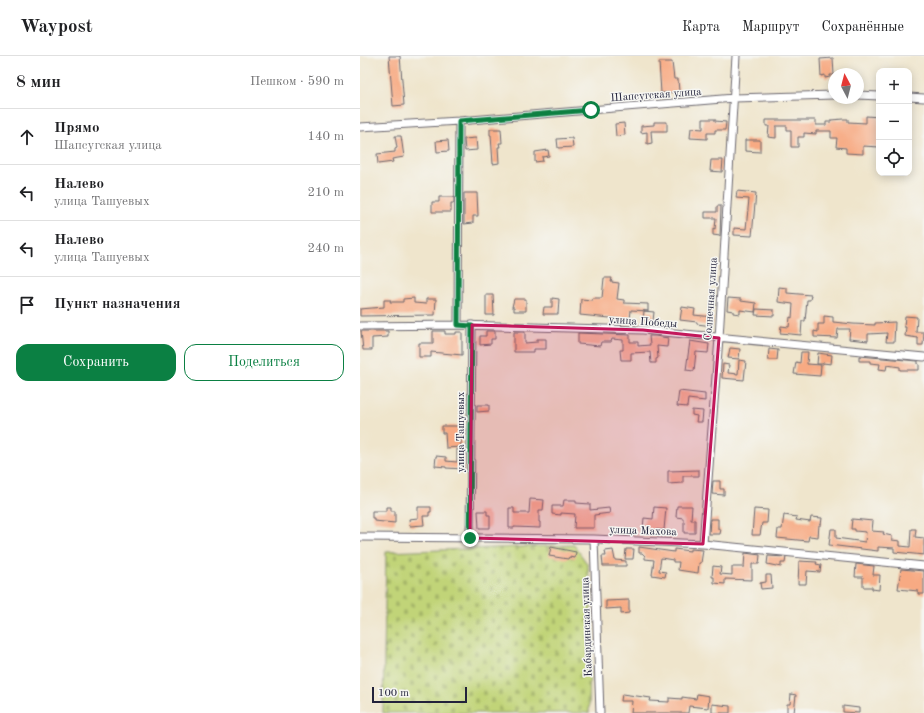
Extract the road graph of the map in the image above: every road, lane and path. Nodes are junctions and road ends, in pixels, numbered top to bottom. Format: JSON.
{"nodes":[{"id":1,"x":736,"y":56,"type":"edge"},
{"id":2,"x":828,"y":95,"type":"edge"},
{"id":3,"x":864,"y":95,"type":"edge"},
{"id":4,"x":876,"y":96,"type":"edge"},
{"id":5,"x":912,"y":97,"type":"edge"},
{"id":6,"x":734,"y":98,"type":"junction"},
{"id":7,"x":924,"y":98,"type":"edge"},
{"id":8,"x":459,"y":121,"type":"junction"},
{"id":9,"x":360,"y":127,"type":"edge"},
{"id":10,"x":458,"y":325,"type":"junction"},
{"id":11,"x":360,"y":326,"type":"edge"},
{"id":12,"x":472,"y":326,"type":"junction"},
{"id":13,"x":719,"y":338,"type":"junction"},
{"id":14,"x":924,"y":357,"type":"edge"},
{"id":15,"x":360,"y":537,"type":"edge"},
{"id":16,"x":470,"y":538,"type":"junction"},
{"id":17,"x":594,"y":539,"type":"junction"},
{"id":18,"x":703,"y":544,"type":"junction"},
{"id":19,"x":924,"y":566,"type":"edge"},
{"id":20,"x":600,"y":713,"type":"edge"}],
"edges":[{"from":1,"to":6,"type":"street","name":"Солнечная улица"},
{"from":2,"to":6,"type":"street","name":"Шапсугская улица"},
{"from":3,"to":4,"type":"street"},
{"from":5,"to":7,"type":"street"},
{"from":6,"to":8,"type":"street","name":"Шапсугская улица"},
{"from":6,"to":13,"type":"street","name":"Солнечная улица"},
{"from":8,"to":9,"type":"street","name":"Шапсугская улица"},
{"from":8,"to":10,"type":"street"},
{"from":10,"to":11,"type":"street","name":"улица Победы"},
{"from":10,"to":12,"type":"street","name":"улица Победы"},
{"from":12,"to":13,"type":"street","name":"улица Победы"},
{"from":12,"to":16,"type":"street","name":"улица Ташуевых"},
{"from":13,"to":14,"type":"street","name":"улица Победы"},
{"from":13,"to":18,"type":"street","name":"Солнечная улица"},
{"from":15,"to":16,"type":"street","name":"улица Махова"},
{"from":16,"to":17,"type":"street","name":"улица Махова"},
{"from":17,"to":18,"type":"street","name":"улица Махова"},
{"from":17,"to":20,"type":"street","name":"Кабардинская улица"},
{"from":18,"to":19,"type":"street","name":"улица Махова"}]}
